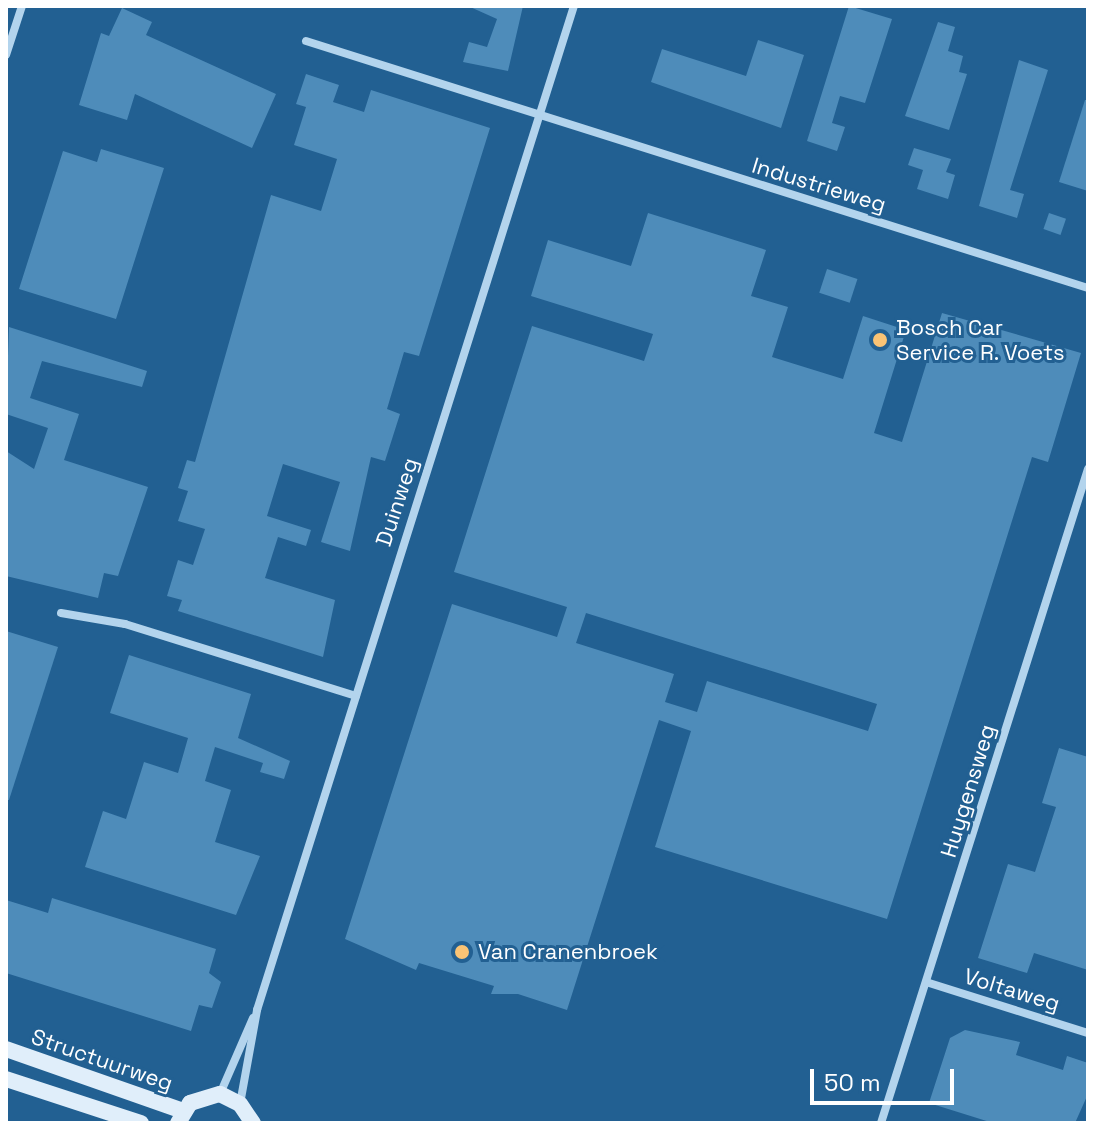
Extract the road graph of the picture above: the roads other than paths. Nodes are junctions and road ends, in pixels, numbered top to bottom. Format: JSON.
{"nodes":[{"id":1,"x":22,"y":6,"type":"edge"},
{"id":2,"x":574,"y":6,"type":"edge"},
{"id":3,"x":306,"y":41,"type":"dead end"},
{"id":4,"x":6,"y":55,"type":"edge"},
{"id":5,"x":540,"y":116,"type":"junction"},
{"id":6,"x":1088,"y":288,"type":"edge"},
{"id":7,"x":1088,"y":469,"type":"edge"},
{"id":8,"x":61,"y":613,"type":"dead end"},
{"id":9,"x":356,"y":696,"type":"junction"},
{"id":10,"x":926,"y":982,"type":"junction"},
{"id":11,"x":257,"y":1010,"type":"junction"},
{"id":12,"x":1088,"y":1033,"type":"edge"},
{"id":13,"x":6,"y":1049,"type":"edge"},
{"id":14,"x":6,"y":1079,"type":"edge"},
{"id":15,"x":220,"y":1094,"type":"junction"},
{"id":16,"x":240,"y":1104,"type":"junction"},
{"id":17,"x":180,"y":1117,"type":"edge"},
{"id":18,"x":141,"y":1123,"type":"edge"},
{"id":19,"x":253,"y":1123,"type":"edge"},
{"id":20,"x":881,"y":1123,"type":"edge"}],
"edges":[{"from":1,"to":4,"type":"street"},
{"from":2,"to":5,"type":"street","name":"Duinweg"},
{"from":3,"to":5,"type":"street","name":"Industrieweg"},
{"from":5,"to":6,"type":"street","name":"Industrieweg"},
{"from":5,"to":9,"type":"street","name":"Duinweg"},
{"from":7,"to":10,"type":"street","name":"Huygensweg"},
{"from":8,"to":9,"type":"street"},
{"from":9,"to":11,"type":"street","name":"Duinweg"},
{"from":10,"to":12,"type":"street","name":"Voltaweg"},
{"from":10,"to":20,"type":"street","name":"Huygensweg"},
{"from":11,"to":15,"type":"street","name":"Duinweg"},
{"from":11,"to":16,"type":"street","name":"Duinweg"},
{"from":13,"to":17,"type":"main road","name":"Structuurweg"},
{"from":14,"to":18,"type":"main road"},
{"from":15,"to":16,"type":"main road"},
{"from":15,"to":17,"type":"main road"},
{"from":16,"to":19,"type":"main road"}]}
